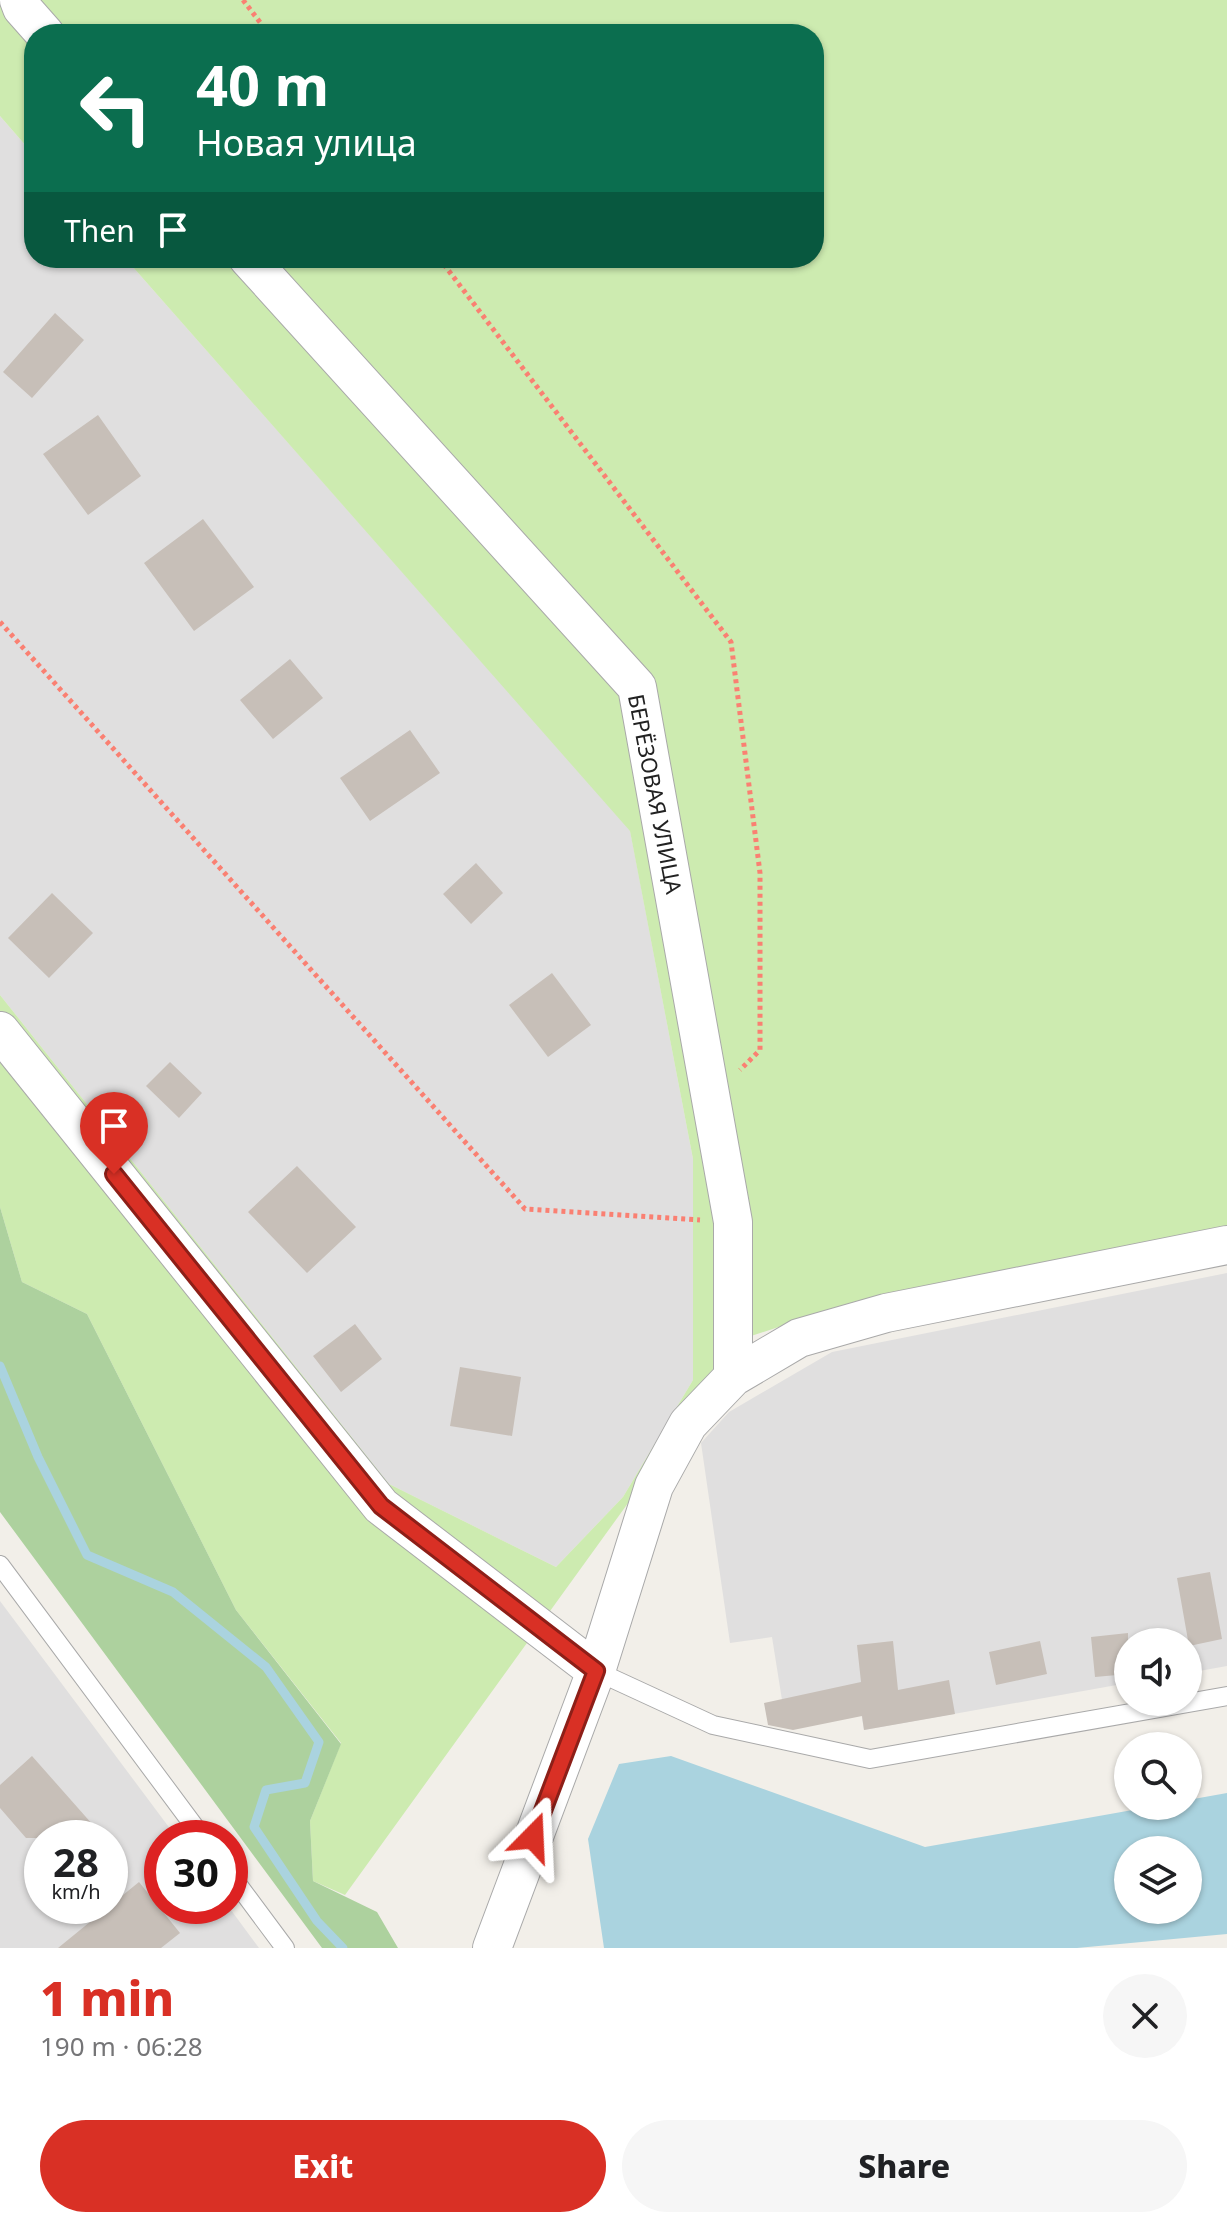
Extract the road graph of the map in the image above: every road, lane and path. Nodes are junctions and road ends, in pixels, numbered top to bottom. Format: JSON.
{"nodes":[{"id":1,"x":19,"y":0,"type":"edge"},
{"id":2,"x":243,"y":0,"type":"edge"},
{"id":3,"x":36,"y":24,"type":"edge"},
{"id":4,"x":261,"y":24,"type":"edge"},
{"id":5,"x":257,"y":268,"type":"edge"},
{"id":6,"x":447,"y":268,"type":"edge"},
{"id":7,"x":0,"y":622,"type":"edge"},
{"id":8,"x":0,"y":1031,"type":"edge"},
{"id":9,"x":711,"y":1099,"type":"junction"},
{"id":10,"x":733,"y":1222,"type":"junction"},
{"id":11,"x":1227,"y":1245,"type":"edge"},
{"id":12,"x":733,"y":1377,"type":"junction"},
{"id":13,"x":0,"y":1565,"type":"edge"},
{"id":14,"x":596,"y":1671,"type":"junction"},
{"id":15,"x":1227,"y":1696,"type":"edge"},
{"id":16,"x":190,"y":1820,"type":"edge"},
{"id":17,"x":248,"y":1898,"type":"edge"},
{"id":18,"x":285,"y":1948,"type":"edge"},
{"id":19,"x":492,"y":1948,"type":"edge"}],
"edges":[{"from":1,"to":3,"type":"street"},
{"from":2,"to":4,"type":"path"},
{"from":5,"to":9,"type":"street","name":"БЕРЁЗОВАЯ УЛИЦА"},
{"from":6,"to":9,"type":"path"},
{"from":7,"to":10,"type":"path"},
{"from":8,"to":14,"type":"street"},
{"from":9,"to":10,"type":"street","name":"БЕРЁЗОВАЯ УЛИЦА"},
{"from":10,"to":12,"type":"street","name":"БЕРЁЗОВАЯ УЛИЦА"},
{"from":11,"to":12,"type":"street"},
{"from":12,"to":14,"type":"street"},
{"from":13,"to":16,"type":"lane"},
{"from":14,"to":15,"type":"lane"},
{"from":14,"to":19,"type":"street"},
{"from":17,"to":18,"type":"lane"}]}
